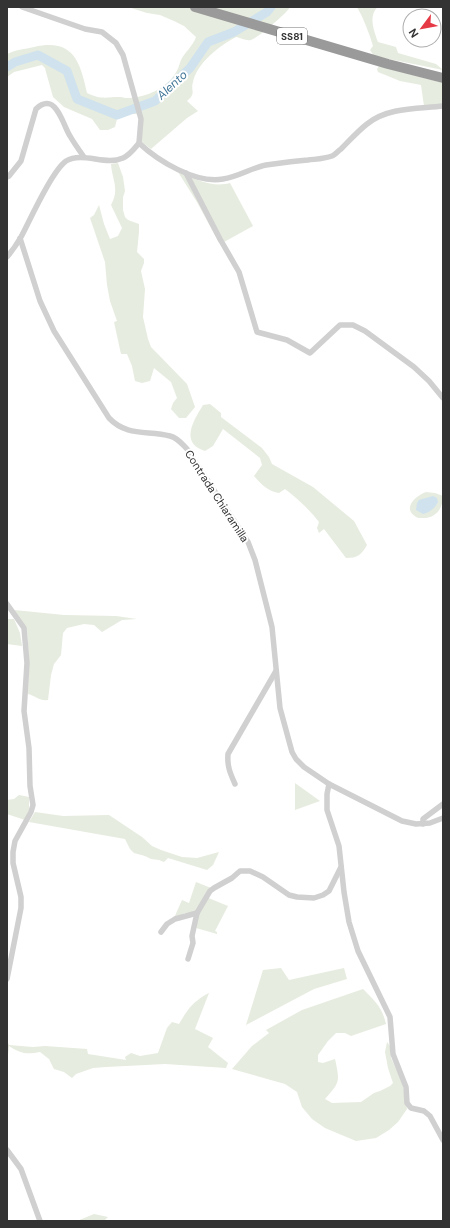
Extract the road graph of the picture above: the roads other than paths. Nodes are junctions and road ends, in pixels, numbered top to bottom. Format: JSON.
{"nodes":[{"id":1,"x":22,"y":7,"type":"edge"},
{"id":2,"x":195,"y":7,"type":"edge"},
{"id":3,"x":443,"y":78,"type":"edge"},
{"id":4,"x":443,"y":106,"type":"edge"},
{"id":5,"x":139,"y":143,"type":"junction"},
{"id":6,"x":84,"y":157,"type":"junction"},
{"id":7,"x":186,"y":173,"type":"junction"},
{"id":8,"x":7,"y":177,"type":"edge"},
{"id":9,"x":20,"y":238,"type":"junction"},
{"id":10,"x":7,"y":257,"type":"edge"},
{"id":11,"x":443,"y":398,"type":"edge"},
{"id":12,"x":7,"y":604,"type":"edge"},
{"id":13,"x":276,"y":670,"type":"junction"},
{"id":14,"x":235,"y":784,"type":"dead end"},
{"id":15,"x":329,"y":784,"type":"junction"},
{"id":16,"x":443,"y":804,"type":"edge"},
{"id":17,"x":443,"y":818,"type":"edge"},
{"id":18,"x":419,"y":824,"type":"junction"},
{"id":19,"x":341,"y":866,"type":"junction"},
{"id":20,"x":197,"y":913,"type":"junction"},
{"id":21,"x":161,"y":932,"type":"dead end"},
{"id":22,"x":188,"y":959,"type":"dead end"},
{"id":23,"x":7,"y":978,"type":"edge"},
{"id":24,"x":443,"y":1140,"type":"edge"},
{"id":25,"x":7,"y":1150,"type":"edge"},
{"id":26,"x":40,"y":1221,"type":"edge"}],
"edges":[{"from":1,"to":5,"type":"street"},
{"from":2,"to":3,"type":"highway","number":"SS81"},
{"from":4,"to":7,"type":"street"},
{"from":5,"to":6,"type":"street"},
{"from":5,"to":7,"type":"street"},
{"from":6,"to":8,"type":"street"},
{"from":6,"to":9,"type":"street"},
{"from":7,"to":11,"type":"street"},
{"from":9,"to":10,"type":"street"},
{"from":9,"to":13,"type":"street","name":"Contrada Chiaramilla"},
{"from":12,"to":23,"type":"street"},
{"from":13,"to":14,"type":"street"},
{"from":13,"to":15,"type":"street","name":"Contrada Chiaramilla"},
{"from":15,"to":18,"type":"street","name":"Contrada Chiaramilla"},
{"from":15,"to":19,"type":"street"},
{"from":16,"to":18,"type":"street"},
{"from":17,"to":18,"type":"street"},
{"from":19,"to":20,"type":"street"},
{"from":19,"to":24,"type":"street"},
{"from":20,"to":21,"type":"street"},
{"from":20,"to":22,"type":"street"},
{"from":25,"to":26,"type":"street"}]}
